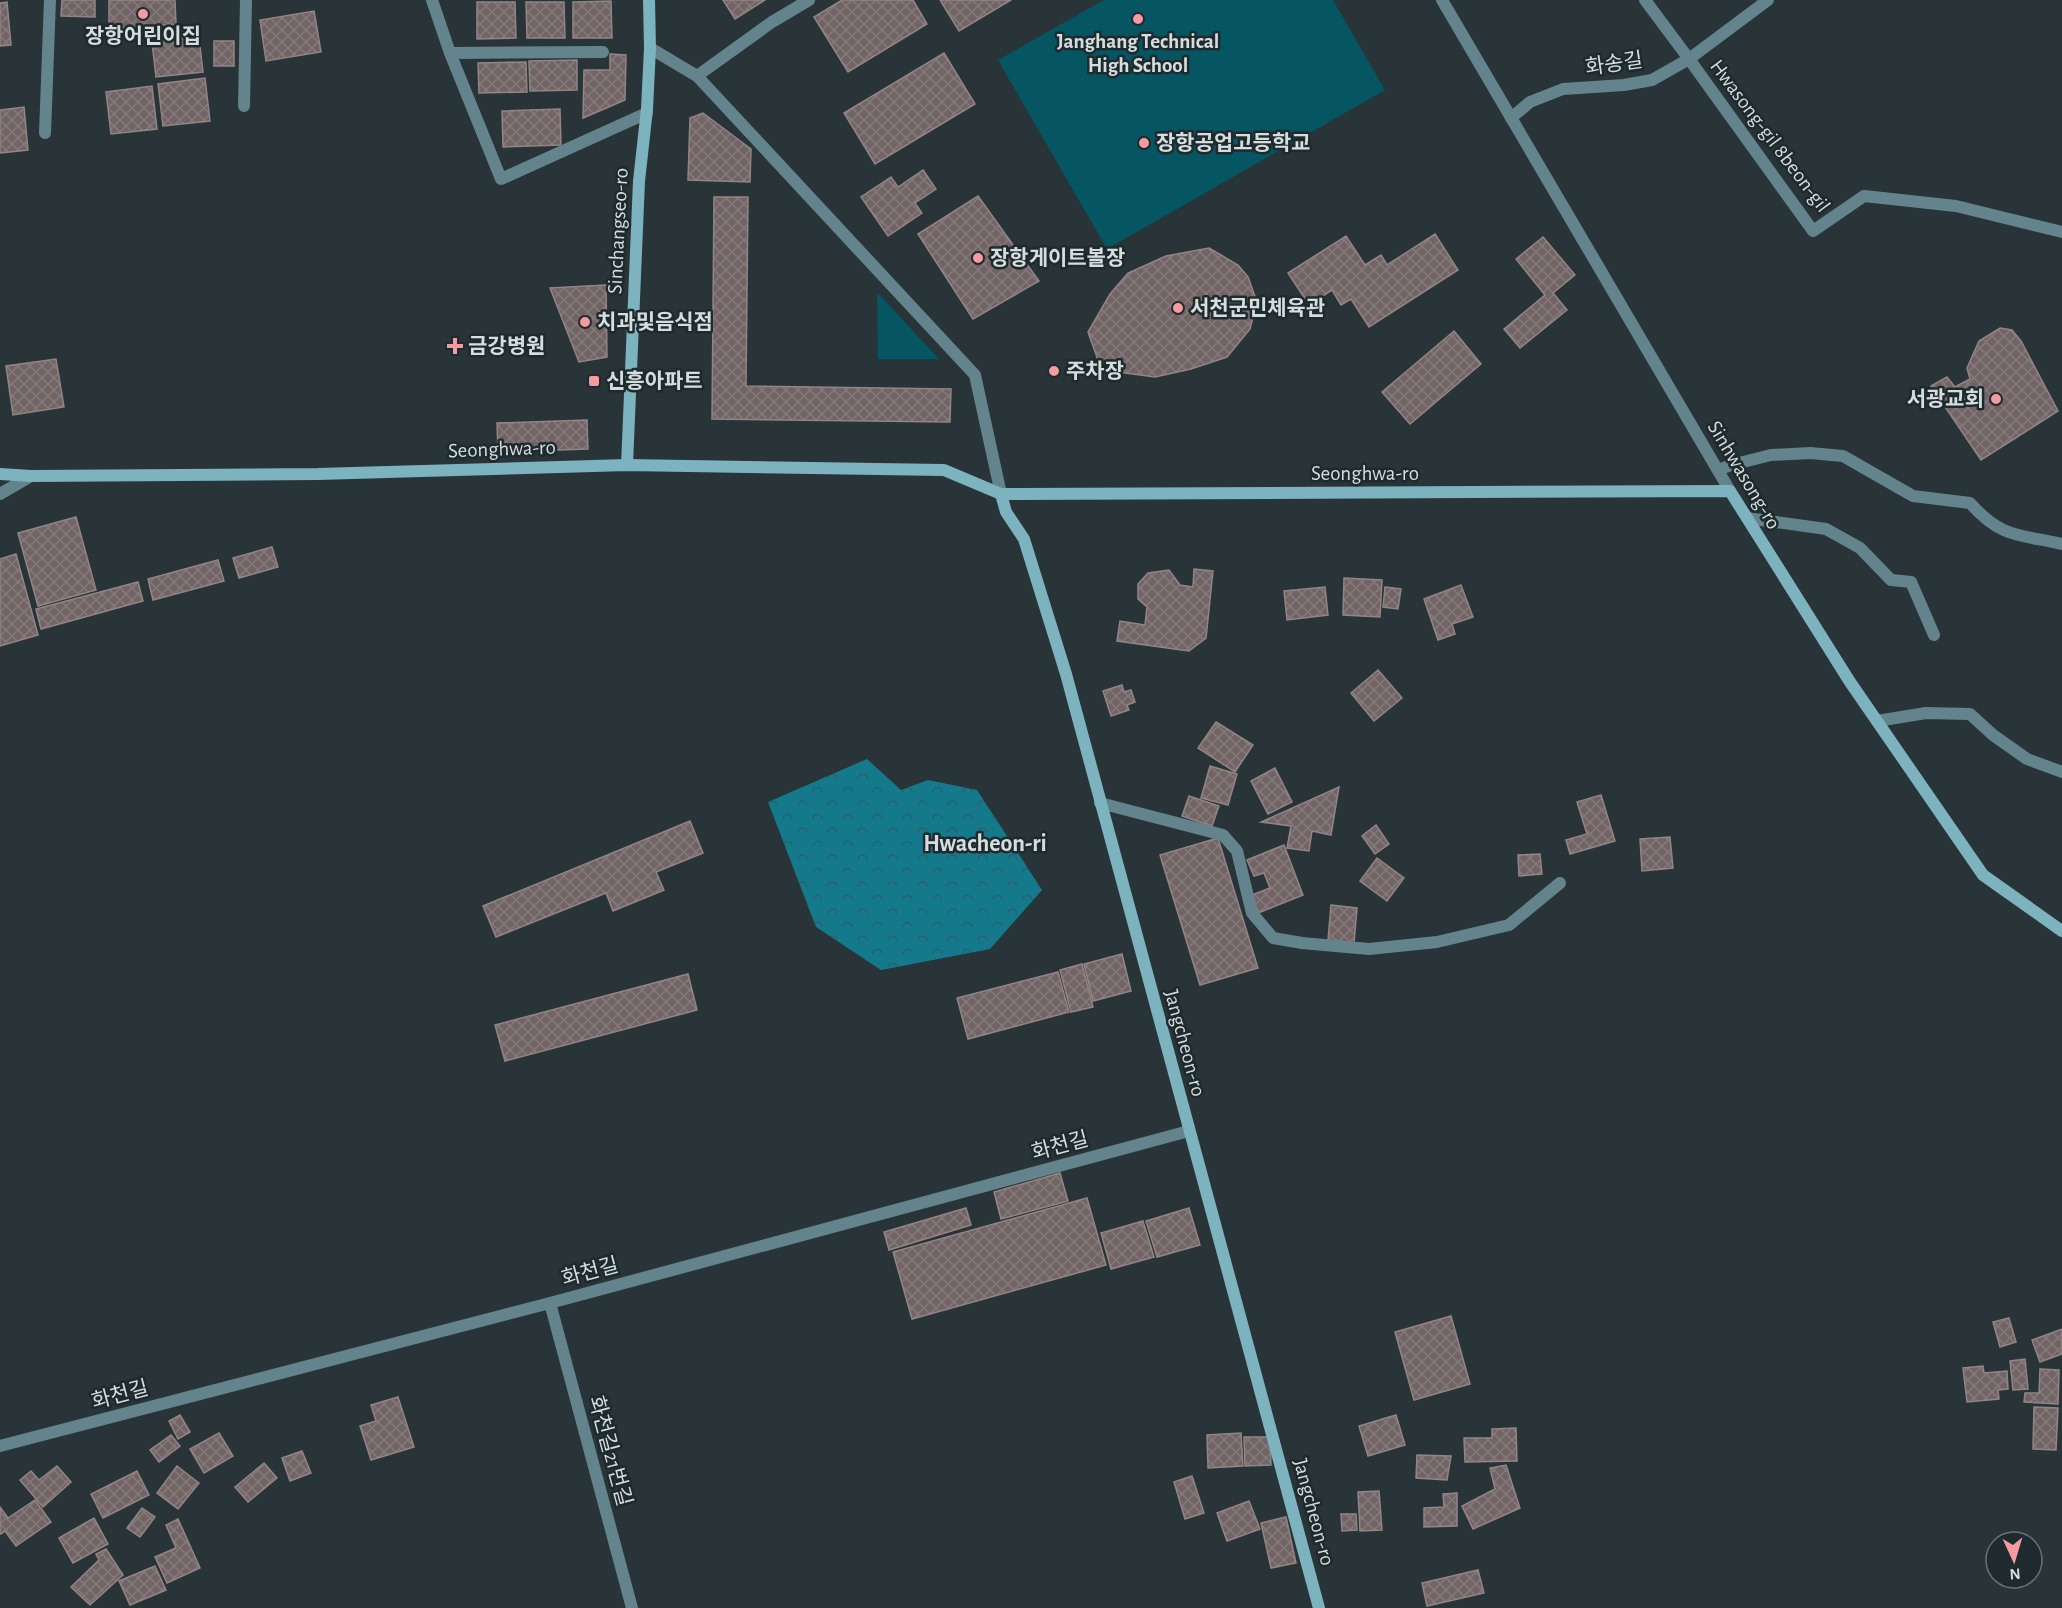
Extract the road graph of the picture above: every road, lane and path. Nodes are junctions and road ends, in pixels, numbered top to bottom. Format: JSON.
{"nodes":[{"id":1,"x":50,"y":0,"type":"edge"},
{"id":2,"x":246,"y":0,"type":"edge"},
{"id":3,"x":432,"y":0,"type":"edge"},
{"id":4,"x":649,"y":0,"type":"edge"},
{"id":5,"x":809,"y":0,"type":"edge"},
{"id":6,"x":1442,"y":0,"type":"edge"},
{"id":7,"x":1645,"y":0,"type":"edge"},
{"id":8,"x":1767,"y":0,"type":"edge"},
{"id":9,"x":650,"y":48,"type":"junction"},
{"id":10,"x":603,"y":52,"type":"dead end"},
{"id":11,"x":450,"y":53,"type":"junction"},
{"id":12,"x":1689,"y":59,"type":"junction"},
{"id":13,"x":697,"y":76,"type":"junction"},
{"id":14,"x":243,"y":106,"type":"dead end"},
{"id":15,"x":647,"y":113,"type":"junction"},
{"id":16,"x":1511,"y":118,"type":"junction"},
{"id":17,"x":45,"y":134,"type":"dead end"},
{"id":18,"x":2062,"y":232,"type":"edge"},
{"id":19,"x":627,"y":465,"type":"junction"},
{"id":20,"x":1718,"y":470,"type":"junction"},
{"id":21,"x":0,"y":474,"type":"edge"},
{"id":22,"x":31,"y":476,"type":"junction"},
{"id":23,"x":1730,"y":491,"type":"junction"},
{"id":24,"x":0,"y":494,"type":"edge"},
{"id":25,"x":1001,"y":494,"type":"junction"},
{"id":26,"x":1747,"y":518,"type":"junction"},
{"id":27,"x":2062,"y":544,"type":"edge"},
{"id":28,"x":1934,"y":635,"type":"dead end"},
{"id":29,"x":1877,"y":721,"type":"junction"},
{"id":30,"x":2062,"y":772,"type":"edge"},
{"id":31,"x":1100,"y":802,"type":"junction"},
{"id":32,"x":1560,"y":883,"type":"dead end"},
{"id":33,"x":2062,"y":931,"type":"edge"},
{"id":34,"x":1189,"y":1131,"type":"junction"},
{"id":35,"x":550,"y":1304,"type":"junction"},
{"id":36,"x":0,"y":1446,"type":"edge"},
{"id":37,"x":632,"y":1608,"type":"edge"},
{"id":38,"x":1319,"y":1608,"type":"edge"}],
"edges":[{"from":1,"to":17,"type":"street"},
{"from":2,"to":14,"type":"street"},
{"from":3,"to":11,"type":"street"},
{"from":4,"to":9,"type":"main road","name":"Sinchangseo-ro"},
{"from":5,"to":13,"type":"street"},
{"from":6,"to":16,"type":"street","name":"Sinhwasong-ro"},
{"from":7,"to":12,"type":"street"},
{"from":8,"to":12,"type":"street","name":"화송길"},
{"from":9,"to":13,"type":"street"},
{"from":9,"to":15,"type":"main road","name":"Sinchangseo-ro"},
{"from":10,"to":11,"type":"street"},
{"from":11,"to":15,"type":"street"},
{"from":12,"to":16,"type":"street","name":"화송길"},
{"from":12,"to":18,"type":"street","name":"Hwasong-gil 8beon-gil"},
{"from":13,"to":25,"type":"street"},
{"from":15,"to":19,"type":"main road","name":"Sinchangseo-ro"},
{"from":16,"to":20,"type":"street","name":"Sinhwasong-ro"},
{"from":19,"to":22,"type":"main road","name":"Seonghwa-ro"},
{"from":19,"to":25,"type":"main road","name":"Seonghwa-ro"},
{"from":20,"to":23,"type":"street","name":"Sinhwasong-ro"},
{"from":20,"to":27,"type":"street"},
{"from":21,"to":22,"type":"main road","name":"Seonghwa-ro"},
{"from":22,"to":24,"type":"street"},
{"from":23,"to":25,"type":"main road","name":"Seonghwa-ro"},
{"from":23,"to":26,"type":"main road","name":"Sinhwasong-ro"},
{"from":25,"to":31,"type":"main road","name":"Jangcheon-ro"},
{"from":26,"to":28,"type":"street"},
{"from":26,"to":29,"type":"main road","name":"Sinhwasong-ro"},
{"from":29,"to":30,"type":"street"},
{"from":29,"to":33,"type":"main road","name":"Sinhwasong-ro"},
{"from":31,"to":32,"type":"street"},
{"from":31,"to":34,"type":"main road","name":"Jangcheon-ro"},
{"from":34,"to":35,"type":"street","name":"화천길"},
{"from":34,"to":38,"type":"main road","name":"Jangcheon-ro"},
{"from":35,"to":36,"type":"street","name":"화천길"},
{"from":35,"to":37,"type":"street","name":"화천길21번길"}]}
